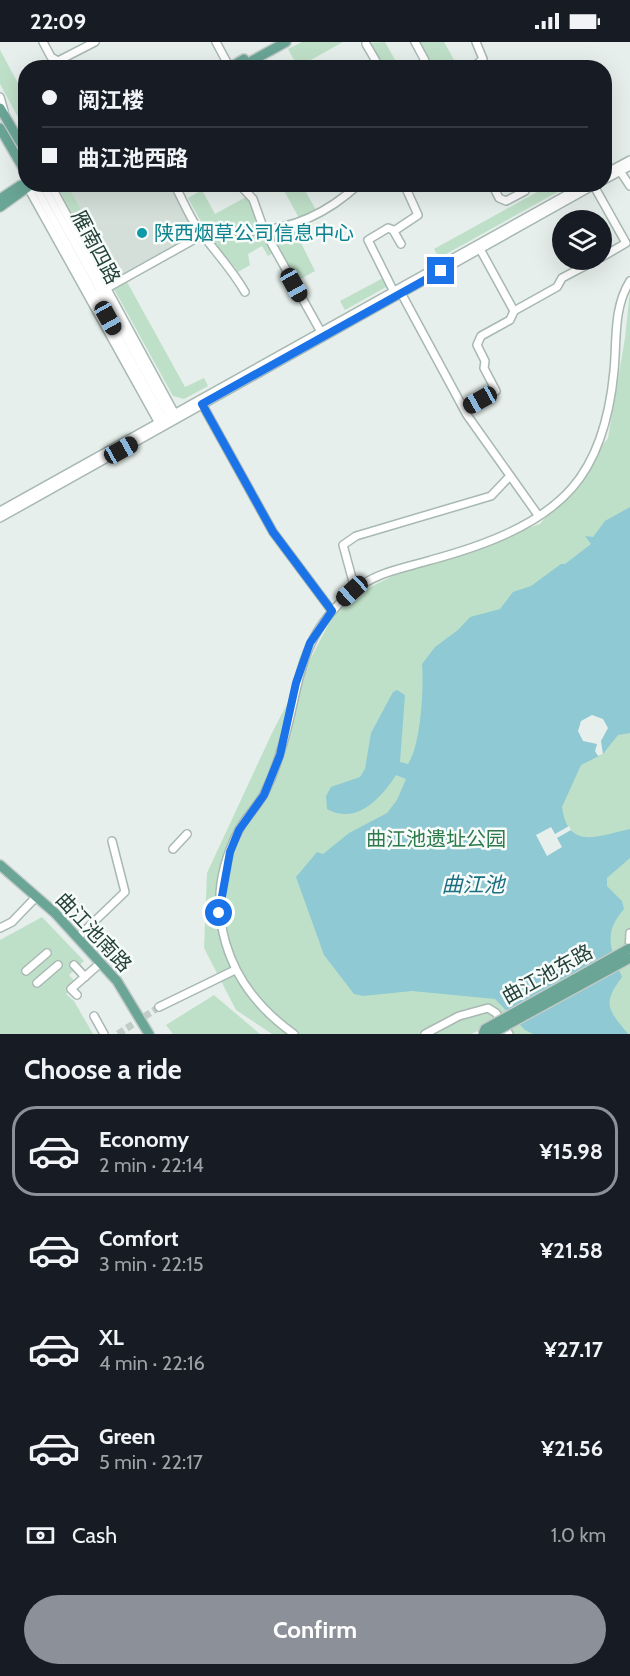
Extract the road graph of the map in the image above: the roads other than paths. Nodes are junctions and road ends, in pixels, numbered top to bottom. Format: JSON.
{"nodes":[{"id":1,"x":43,"y":42,"type":"edge"},
{"id":2,"x":94,"y":42,"type":"edge"},
{"id":3,"x":216,"y":42,"type":"edge"},
{"id":4,"x":275,"y":42,"type":"edge"},
{"id":5,"x":286,"y":42,"type":"edge"},
{"id":6,"x":415,"y":42,"type":"edge"},
{"id":7,"x":476,"y":42,"type":"edge"},
{"id":8,"x":366,"y":44,"type":"dead end"},
{"id":9,"x":56,"y":60,"type":"edge"},
{"id":10,"x":60,"y":60,"type":"edge"},
{"id":11,"x":226,"y":60,"type":"edge"},
{"id":12,"x":243,"y":60,"type":"edge"},
{"id":13,"x":253,"y":60,"type":"edge"},
{"id":14,"x":375,"y":60,"type":"edge"},
{"id":15,"x":425,"y":60,"type":"edge"},
{"id":16,"x":482,"y":60,"type":"edge"},
{"id":17,"x":0,"y":98,"type":"edge"},
{"id":18,"x":3,"y":112,"type":"edge"},
{"id":19,"x":0,"y":128,"type":"edge"},
{"id":20,"x":18,"y":138,"type":"edge"},
{"id":21,"x":18,"y":158,"type":"edge"},
{"id":22,"x":630,"y":160,"type":"edge"},
{"id":23,"x":630,"y":166,"type":"edge"},
{"id":24,"x":619,"y":169,"type":"junction"},
{"id":25,"x":612,"y":171,"type":"edge"},
{"id":26,"x":612,"y":174,"type":"edge"},
{"id":27,"x":630,"y":186,"type":"edge"},
{"id":28,"x":18,"y":189,"type":"edge"},
{"id":29,"x":18,"y":192,"type":"edge"},
{"id":30,"x":33,"y":192,"type":"edge"},
{"id":31,"x":47,"y":192,"type":"edge"},
{"id":32,"x":54,"y":192,"type":"edge"},
{"id":33,"x":179,"y":192,"type":"edge"},
{"id":34,"x":246,"y":192,"type":"edge"},
{"id":35,"x":348,"y":192,"type":"edge"},
{"id":36,"x":408,"y":192,"type":"edge"},
{"id":37,"x":497,"y":192,"type":"edge"},
{"id":38,"x":523,"y":192,"type":"edge"},
{"id":39,"x":572,"y":192,"type":"edge"},
{"id":40,"x":582,"y":192,"type":"edge"},
{"id":41,"x":599,"y":192,"type":"edge"},
{"id":42,"x":0,"y":199,"type":"edge"},
{"id":43,"x":0,"y":207,"type":"edge"},
{"id":44,"x":608,"y":210,"type":"edge"},
{"id":45,"x":612,"y":217,"type":"edge"},
{"id":46,"x":264,"y":230,"type":"junction"},
{"id":47,"x":393,"y":231,"type":"junction"},
{"id":48,"x":204,"y":234,"type":"junction"},
{"id":49,"x":401,"y":244,"type":"dead end"},
{"id":50,"x":480,"y":249,"type":"junction"},
{"id":51,"x":612,"y":251,"type":"edge"},
{"id":52,"x":577,"y":270,"type":"edge"},
{"id":53,"x":630,"y":282,"type":"edge"},
{"id":54,"x":103,"y":290,"type":"junction"},
{"id":55,"x":398,"y":291,"type":"junction"},
{"id":56,"x":245,"y":292,"type":"dead end"},
{"id":57,"x":514,"y":311,"type":"junction"},
{"id":58,"x":321,"y":332,"type":"junction"},
{"id":59,"x":202,"y":404,"type":"junction"},
{"id":60,"x":464,"y":409,"type":"junction"},
{"id":61,"x":168,"y":420,"type":"junction"},
{"id":62,"x":510,"y":476,"type":"junction"},
{"id":63,"x":0,"y":511,"type":"edge"},
{"id":64,"x":538,"y":516,"type":"junction"},
{"id":65,"x":0,"y":518,"type":"edge"},
{"id":66,"x":355,"y":589,"type":"junction"},
{"id":67,"x":332,"y":611,"type":"junction"},
{"id":68,"x":187,"y":834,"type":"dead end"},
{"id":69,"x":112,"y":841,"type":"dead end"},
{"id":70,"x":173,"y":849,"type":"dead end"},
{"id":71,"x":0,"y":865,"type":"edge"},
{"id":72,"x":0,"y":873,"type":"edge"},
{"id":73,"x":34,"y":899,"type":"junction"},
{"id":74,"x":0,"y":928,"type":"edge"},
{"id":75,"x":630,"y":933,"type":"edge"},
{"id":76,"x":77,"y":938,"type":"junction"},
{"id":77,"x":630,"y":948,"type":"edge"},
{"id":78,"x":47,"y":953,"type":"dead end"},
{"id":79,"x":630,"y":957,"type":"edge"},
{"id":80,"x":58,"y":965,"type":"dead end"},
{"id":81,"x":74,"y":965,"type":"dead end"},
{"id":82,"x":96,"y":967,"type":"junction"},
{"id":83,"x":236,"y":970,"type":"junction"},
{"id":84,"x":26,"y":971,"type":"dead end"},
{"id":85,"x":85,"y":977,"type":"junction"},
{"id":86,"x":37,"y":983,"type":"dead end"},
{"id":87,"x":77,"y":995,"type":"dead end"},
{"id":88,"x":159,"y":1007,"type":"tunnel mouth"},
{"id":89,"x":94,"y":1016,"type":"dead end"},
{"id":90,"x":104,"y":1034,"type":"edge"},
{"id":91,"x":142,"y":1034,"type":"edge"},
{"id":92,"x":150,"y":1034,"type":"edge"},
{"id":93,"x":294,"y":1034,"type":"edge"},
{"id":94,"x":424,"y":1034,"type":"edge"},
{"id":95,"x":483,"y":1034,"type":"edge"},
{"id":96,"x":491,"y":1034,"type":"edge"},
{"id":97,"x":509,"y":1034,"type":"edge"}],
"edges":[{"from":1,"to":9,"type":"street"},
{"from":2,"to":10,"type":"street"},
{"from":3,"to":11,"type":"street"},
{"from":4,"to":12,"type":"main road"},
{"from":5,"to":13,"type":"main road"},
{"from":6,"to":15,"type":"street"},
{"from":7,"to":16,"type":"street"},
{"from":8,"to":14,"type":"street"},
{"from":17,"to":18,"type":"street"},
{"from":18,"to":20,"type":"main road"},
{"from":19,"to":21,"type":"main road"},
{"from":22,"to":24,"type":"street"},
{"from":23,"to":24,"type":"street"},
{"from":24,"to":25,"type":"street"},
{"from":24,"to":26,"type":"street"},
{"from":24,"to":27,"type":"street"},
{"from":28,"to":42,"type":"main road"},
{"from":29,"to":43,"type":"main road"},
{"from":30,"to":61,"type":"street"},
{"from":31,"to":54,"type":"street","name":"雁南四路"},
{"from":32,"to":54,"type":"street"},
{"from":33,"to":48,"type":"street"},
{"from":34,"to":46,"type":"street"},
{"from":35,"to":46,"type":"street"},
{"from":36,"to":47,"type":"street"},
{"from":37,"to":38,"type":"street"},
{"from":39,"to":55,"type":"street"},
{"from":40,"to":50,"type":"street"},
{"from":41,"to":44,"type":"street"},
{"from":45,"to":51,"type":"street"},
{"from":46,"to":48,"type":"street"},
{"from":46,"to":58,"type":"street"},
{"from":47,"to":49,"type":"street"},
{"from":47,"to":55,"type":"street"},
{"from":48,"to":54,"type":"street"},
{"from":48,"to":56,"type":"street"},
{"from":50,"to":55,"type":"street"},
{"from":50,"to":57,"type":"street"},
{"from":52,"to":57,"type":"street"},
{"from":53,"to":64,"type":"street"},
{"from":54,"to":61,"type":"street"},
{"from":55,"to":58,"type":"street"},
{"from":55,"to":59,"type":"street"},
{"from":55,"to":60,"type":"street"},
{"from":57,"to":60,"type":"street"},
{"from":58,"to":61,"type":"street"},
{"from":59,"to":61,"type":"street"},
{"from":59,"to":67,"type":"street"},
{"from":60,"to":62,"type":"street"},
{"from":61,"to":63,"type":"street"},
{"from":61,"to":65,"type":"street"},
{"from":62,"to":64,"type":"street"},
{"from":62,"to":66,"type":"street"},
{"from":64,"to":66,"type":"street"},
{"from":66,"to":67,"type":"street"},
{"from":67,"to":83,"type":"street"},
{"from":68,"to":70,"type":"street"},
{"from":69,"to":76,"type":"street"},
{"from":71,"to":73,"type":"main road","name":"曲江池南路"},
{"from":72,"to":73,"type":"main road","name":"曲江池南路"},
{"from":73,"to":74,"type":"street"},
{"from":73,"to":76,"type":"main road","name":"曲江池南路"},
{"from":73,"to":82,"type":"main road","name":"曲江池南路"},
{"from":75,"to":79,"type":"street"},
{"from":76,"to":92,"type":"main road","name":"曲江池南路"},
{"from":77,"to":95,"type":"main road","name":"曲江池东路","bridge":true},
{"from":78,"to":84,"type":"street"},
{"from":79,"to":96,"type":"main road","name":"曲江池东路","bridge":true},
{"from":80,"to":86,"type":"street"},
{"from":81,"to":85,"type":"street"},
{"from":82,"to":85,"type":"street"},
{"from":82,"to":91,"type":"main road","name":"曲江池南路"},
{"from":83,"to":88,"type":"street"},
{"from":83,"to":93,"type":"street"},
{"from":85,"to":87,"type":"street"},
{"from":89,"to":90,"type":"street"},
{"from":94,"to":97,"type":"street"}]}
